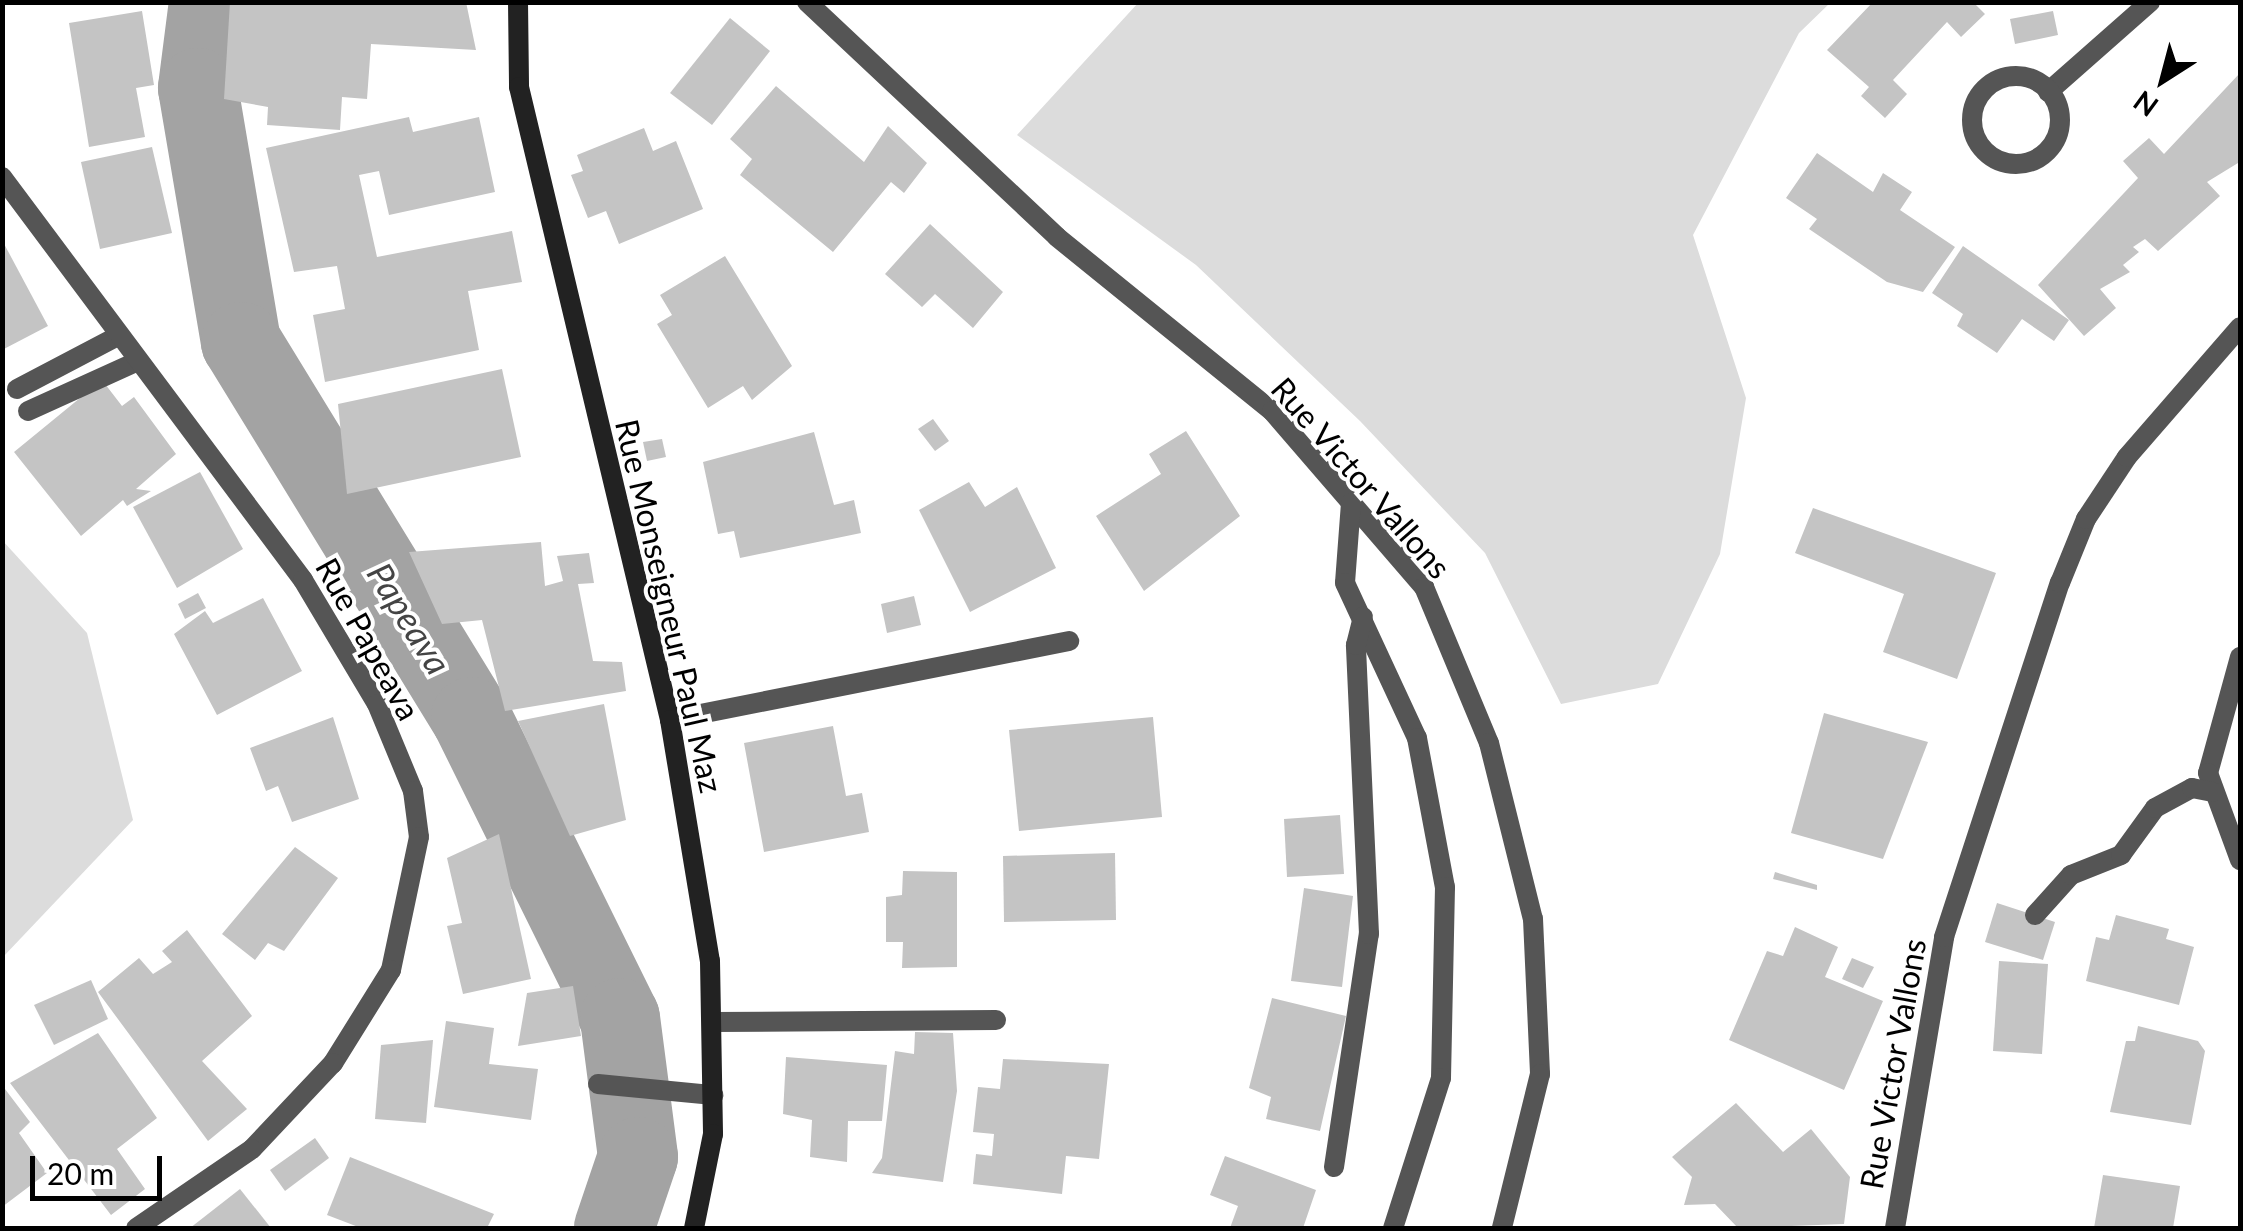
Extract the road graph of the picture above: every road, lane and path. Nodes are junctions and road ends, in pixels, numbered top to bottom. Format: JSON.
{"nodes":[{"id":1,"x":518,"y":2,"type":"edge"},
{"id":2,"x":806,"y":2,"type":"edge"},
{"id":3,"x":2150,"y":2,"type":"edge"},
{"id":4,"x":2048,"y":92,"type":"junction"},
{"id":5,"x":2,"y":178,"type":"edge"},
{"id":6,"x":2240,"y":327,"type":"edge"},
{"id":7,"x":118,"y":336,"type":"junction"},
{"id":8,"x":138,"y":360,"type":"junction"},
{"id":9,"x":17,"y":389,"type":"dead end"},
{"id":10,"x":28,"y":411,"type":"dead end"},
{"id":11,"x":1351,"y":503,"type":"junction"},
{"id":12,"x":1363,"y":617,"type":"junction"},
{"id":13,"x":1069,"y":642,"type":"dead end"},
{"id":14,"x":2240,"y":657,"type":"edge"},
{"id":15,"x":670,"y":720,"type":"junction"},
{"id":16,"x":2216,"y":802,"type":"junction"},
{"id":17,"x":2240,"y":860,"type":"edge"},
{"id":18,"x":2035,"y":915,"type":"dead end"},
{"id":19,"x":996,"y":1020,"type":"dead end"},
{"id":20,"x":714,"y":1022,"type":"junction"},
{"id":21,"x":598,"y":1084,"type":"dead end"},
{"id":22,"x":713,"y":1095,"type":"junction"},
{"id":23,"x":1334,"y":1166,"type":"dead end"},
{"id":24,"x":136,"y":1228,"type":"edge"},
{"id":25,"x":694,"y":1228,"type":"edge"},
{"id":26,"x":1393,"y":1228,"type":"edge"},
{"id":27,"x":1502,"y":1228,"type":"edge"},
{"id":28,"x":1895,"y":1228,"type":"edge"}],
"edges":[{"from":1,"to":15,"type":"main road","name":"Rue Monseigneur Paul Maz"},
{"from":2,"to":11,"type":"street","name":"Rue Victor Vallons"},
{"from":3,"to":4,"type":"street"},
{"from":4,"to":4,"type":"street"},
{"from":5,"to":7,"type":"street","name":"Rue Papeava"},
{"from":6,"to":28,"type":"street","name":"Rue Victor Vallons"},
{"from":7,"to":8,"type":"street","name":"Rue Papeava"},
{"from":7,"to":9,"type":"street"},
{"from":8,"to":10,"type":"street"},
{"from":8,"to":24,"type":"street","name":"Rue Papeava"},
{"from":11,"to":12,"type":"street"},
{"from":11,"to":27,"type":"street","name":"Rue Victor Vallons"},
{"from":12,"to":23,"type":"street"},
{"from":12,"to":26,"type":"street"},
{"from":13,"to":15,"type":"street"},
{"from":14,"to":16,"type":"street"},
{"from":15,"to":20,"type":"main road","name":"Rue Monseigneur Paul Maz"},
{"from":16,"to":17,"type":"street"},
{"from":16,"to":18,"type":"street"},
{"from":19,"to":20,"type":"street"},
{"from":20,"to":22,"type":"main road","name":"Rue Monseigneur Paul Maz"},
{"from":21,"to":22,"type":"street"},
{"from":22,"to":25,"type":"main road","name":"Rue Monseigneur Paul Maz"}]}
